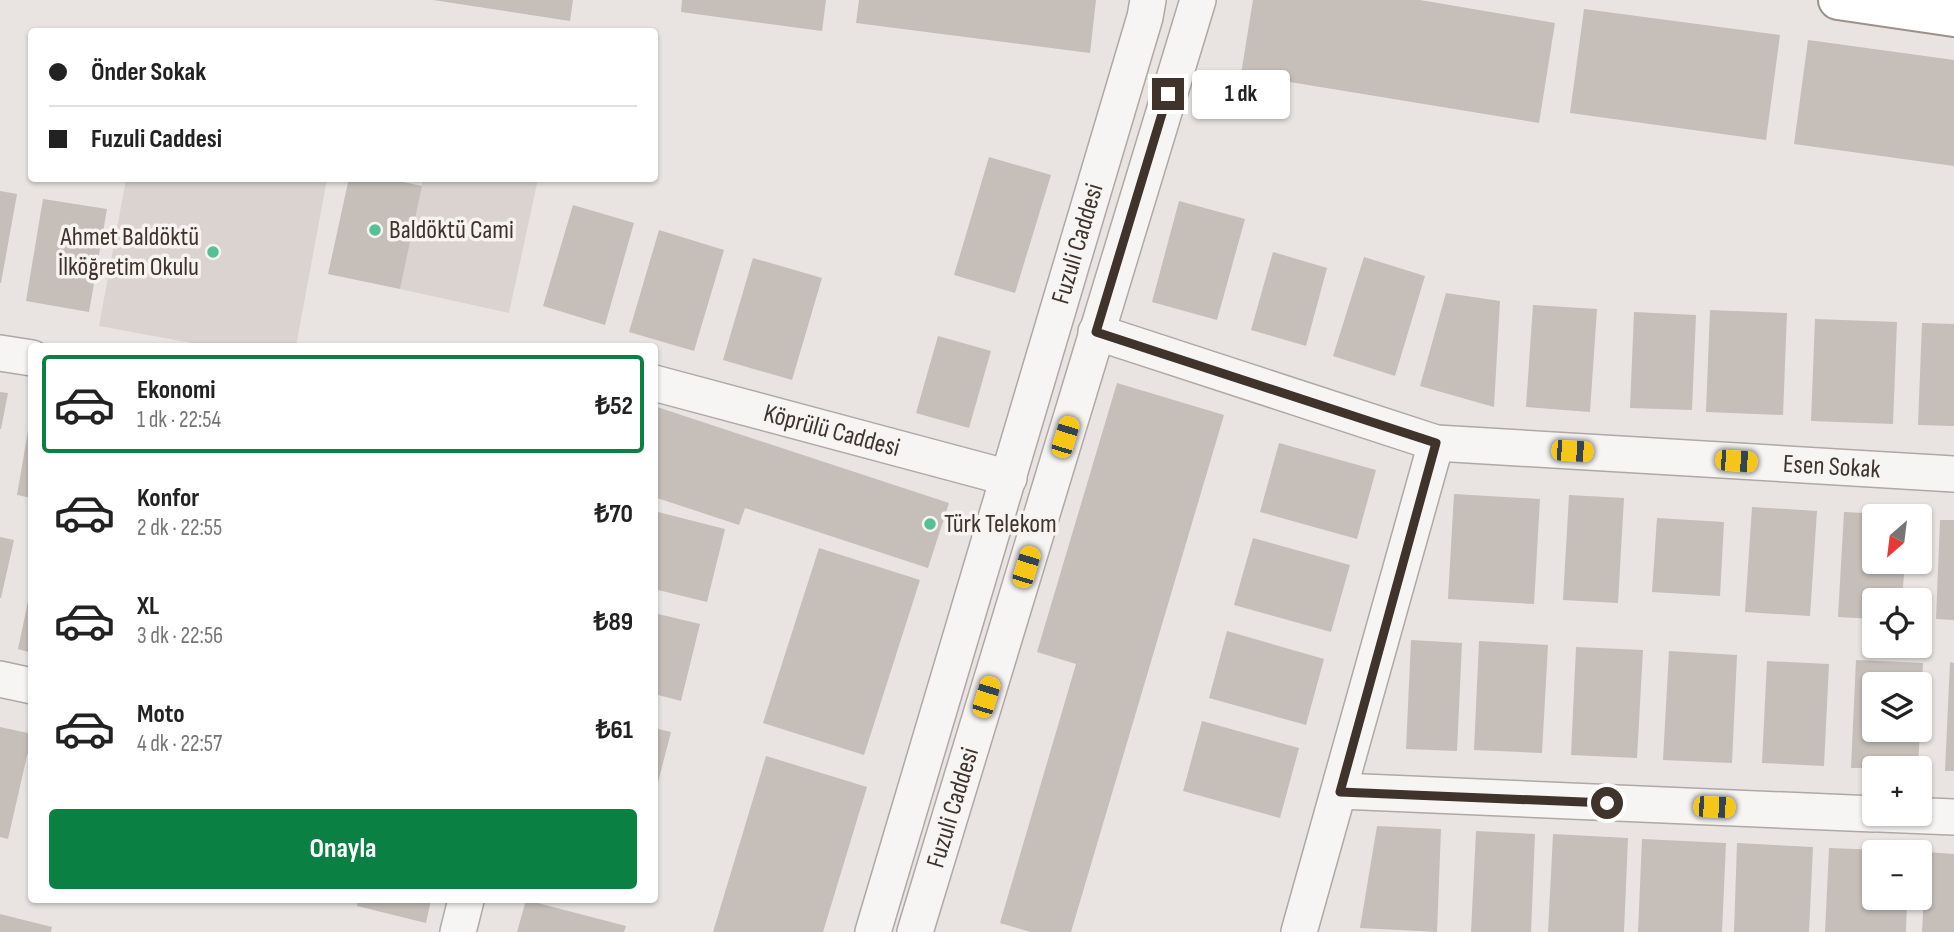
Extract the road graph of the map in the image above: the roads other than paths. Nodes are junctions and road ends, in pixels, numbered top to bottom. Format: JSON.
{"nodes":[{"id":1,"x":1148,"y":0,"type":"edge"},
{"id":2,"x":1198,"y":0,"type":"edge"},
{"id":3,"x":1838,"y":0,"type":"edge"},
{"id":4,"x":1954,"y":17,"type":"edge"},
{"id":5,"x":1096,"y":332,"type":"junction"},
{"id":6,"x":0,"y":353,"type":"edge"},
{"id":7,"x":28,"y":357,"type":"edge"},
{"id":8,"x":658,"y":384,"type":"edge"},
{"id":9,"x":1436,"y":443,"type":"junction"},
{"id":10,"x":1954,"y":474,"type":"edge"},
{"id":11,"x":1009,"y":478,"type":"junction"},
{"id":12,"x":0,"y":679,"type":"edge"},
{"id":13,"x":28,"y":685,"type":"edge"},
{"id":14,"x":1340,"y":792,"type":"junction"},
{"id":15,"x":1862,"y":814,"type":"edge"},
{"id":16,"x":1932,"y":816,"type":"edge"},
{"id":17,"x":1954,"y":817,"type":"edge"},
{"id":18,"x":465,"y":903,"type":"edge"},
{"id":19,"x":458,"y":932,"type":"edge"},
{"id":20,"x":873,"y":932,"type":"edge"},
{"id":21,"x":915,"y":932,"type":"edge"},
{"id":22,"x":1299,"y":932,"type":"edge"}],
"edges":[{"from":1,"to":11,"type":"street","name":"Fuzuli Caddesi"},
{"from":2,"to":5,"type":"street","name":"Fuzuli Caddesi"},
{"from":3,"to":4,"type":"highway"},
{"from":5,"to":9,"type":"street","name":"Esen Sokak"},
{"from":5,"to":21,"type":"street","name":"Fuzuli Caddesi"},
{"from":6,"to":7,"type":"street"},
{"from":8,"to":11,"type":"street","name":"Köprülü Caddesi"},
{"from":9,"to":10,"type":"street","name":"Esen Sokak"},
{"from":9,"to":14,"type":"street"},
{"from":11,"to":20,"type":"street","name":"Fuzuli Caddesi"},
{"from":12,"to":13,"type":"street"},
{"from":14,"to":15,"type":"street"},
{"from":14,"to":22,"type":"street"},
{"from":16,"to":17,"type":"street"},
{"from":18,"to":19,"type":"street"}]}
